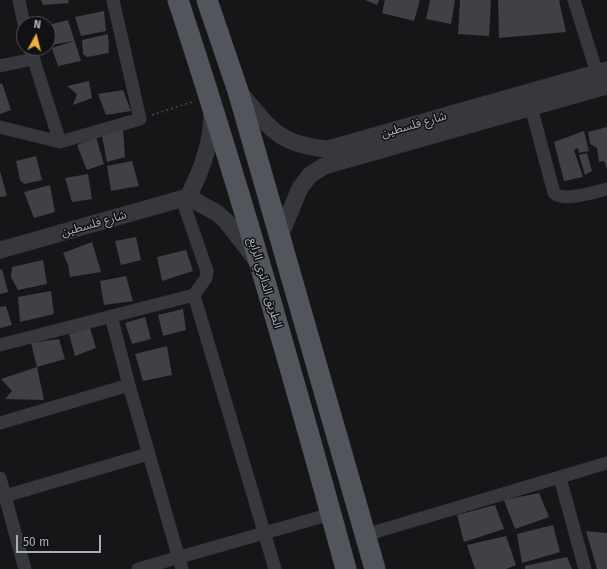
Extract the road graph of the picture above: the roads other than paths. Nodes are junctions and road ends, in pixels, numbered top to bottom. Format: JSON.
{"nodes":[{"id":1,"x":19,"y":0,"type":"edge"},
{"id":2,"x":113,"y":0,"type":"edge"},
{"id":3,"x":178,"y":0,"type":"edge"},
{"id":4,"x":208,"y":0,"type":"edge"},
{"id":5,"x":574,"y":0,"type":"edge"},
{"id":6,"x":22,"y":16,"type":"edge"},
{"id":7,"x":26,"y":56,"type":"edge"},
{"id":8,"x":32,"y":56,"type":"edge"},
{"id":9,"x":0,"y":66,"type":"edge"},
{"id":10,"x":604,"y":76,"type":"edge"},
{"id":11,"x":238,"y":91,"type":"junction"},
{"id":12,"x":211,"y":100,"type":"junction"},
{"id":13,"x":531,"y":107,"type":"junction"},
{"id":14,"x":0,"y":126,"type":"edge"},
{"id":15,"x":60,"y":142,"type":"junction"},
{"id":16,"x":607,"y":189,"type":"edge"},
{"id":17,"x":185,"y":198,"type":"junction"},
{"id":18,"x":280,"y":236,"type":"junction"},
{"id":19,"x":0,"y":250,"type":"edge"},
{"id":20,"x":261,"y":267,"type":"junction"},
{"id":21,"x":194,"y":296,"type":"junction"},
{"id":22,"x":111,"y":316,"type":"junction"},
{"id":23,"x":0,"y":345,"type":"edge"},
{"id":24,"x":128,"y":386,"type":"junction"},
{"id":25,"x":0,"y":423,"type":"edge"},
{"id":26,"x":148,"y":454,"type":"junction"},
{"id":27,"x":607,"y":463,"type":"edge"},
{"id":28,"x":0,"y":478,"type":"edge"},
{"id":29,"x":560,"y":478,"type":"junction"},
{"id":30,"x":5,"y":496,"type":"junction"},
{"id":31,"x":331,"y":514,"type":"junction"},
{"id":32,"x":264,"y":532,"type":"junction"},
{"id":33,"x":365,"y":535,"type":"junction"},
{"id":34,"x":180,"y":563,"type":"edge"},
{"id":35,"x":25,"y":569,"type":"edge"},
{"id":36,"x":138,"y":569,"type":"edge"},
{"id":37,"x":275,"y":569,"type":"edge"},
{"id":38,"x":346,"y":569,"type":"edge"},
{"id":39,"x":375,"y":569,"type":"edge"},
{"id":40,"x":585,"y":569,"type":"edge"}],
"edges":[{"from":1,"to":6,"type":"street"},
{"from":2,"to":15,"type":"street"},
{"from":3,"to":12,"type":"main road","name":"الطريق الدائري الرابع"},
{"from":4,"to":11,"type":"main road"},
{"from":5,"to":10,"type":"street"},
{"from":7,"to":9,"type":"street"},
{"from":8,"to":15,"type":"street"},
{"from":10,"to":11,"type":"street","name":"شارع فلسطين"},
{"from":10,"to":13,"type":"street","name":"شارع فلسطين"},
{"from":11,"to":18,"type":"main road"},
{"from":12,"to":17,"type":"street"},
{"from":12,"to":20,"type":"main road","name":"الطريق الدائري الرابع"},
{"from":13,"to":16,"type":"street"},
{"from":13,"to":18,"type":"street","name":"شارع فلسطين"},
{"from":14,"to":15,"type":"street"},
{"from":17,"to":19,"type":"street","name":"شارع فلسطين"},
{"from":17,"to":20,"type":"street"},
{"from":17,"to":21,"type":"street"},
{"from":18,"to":33,"type":"main road"},
{"from":20,"to":31,"type":"main road","name":"الطريق الدائري الرابع"},
{"from":21,"to":22,"type":"street"},
{"from":21,"to":32,"type":"street"},
{"from":22,"to":23,"type":"street"},
{"from":22,"to":24,"type":"street"},
{"from":24,"to":25,"type":"street"},
{"from":24,"to":26,"type":"street"},
{"from":26,"to":30,"type":"street"},
{"from":26,"to":34,"type":"street"},
{"from":27,"to":29,"type":"street"},
{"from":28,"to":30,"type":"street"},
{"from":29,"to":33,"type":"street"},
{"from":29,"to":40,"type":"street"},
{"from":30,"to":35,"type":"street"},
{"from":31,"to":32,"type":"street"},
{"from":31,"to":38,"type":"main road","name":"الطريق الدائري الرابع"},
{"from":32,"to":34,"type":"street"},
{"from":32,"to":37,"type":"street"},
{"from":33,"to":39,"type":"main road"},
{"from":34,"to":36,"type":"street"}]}
